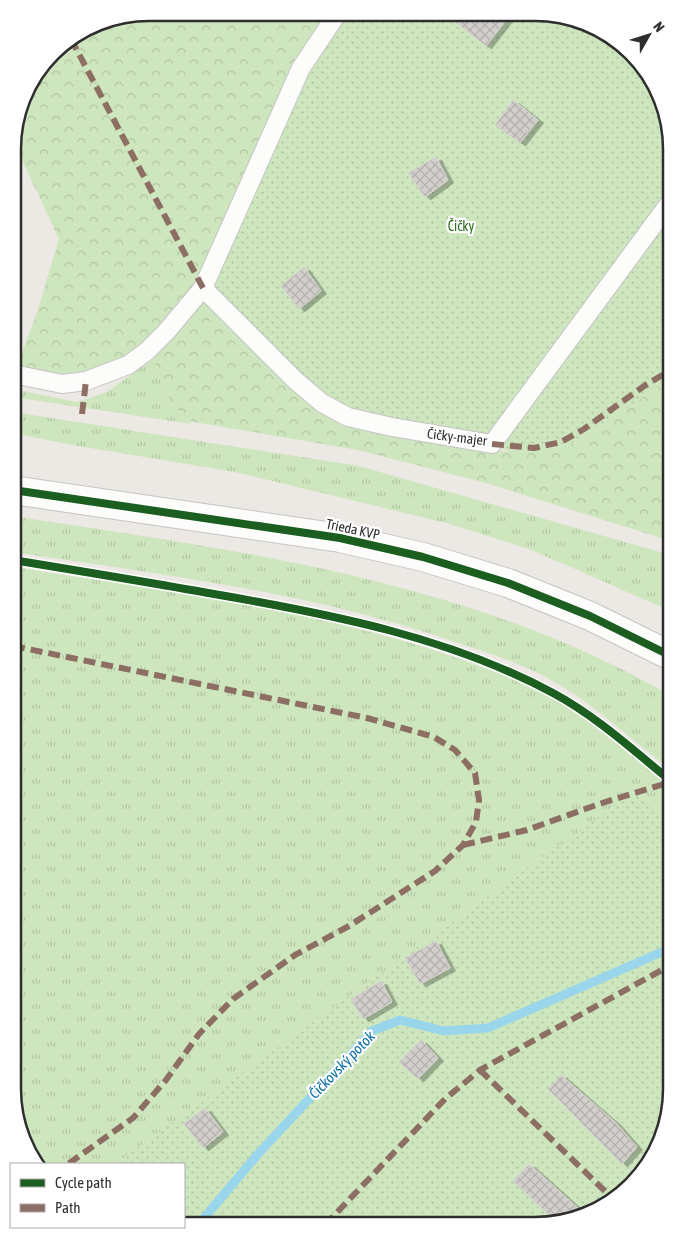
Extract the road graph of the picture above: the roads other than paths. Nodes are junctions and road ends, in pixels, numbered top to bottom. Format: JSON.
{"nodes":[{"id":1,"x":333,"y":22,"type":"edge"},
{"id":2,"x":663,"y":213,"type":"edge"},
{"id":3,"x":203,"y":288,"type":"junction"},
{"id":4,"x":21,"y":376,"type":"edge"},
{"id":5,"x":21,"y":491,"type":"edge"},
{"id":6,"x":662,"y":652,"type":"edge"}],
"edges":[{"from":1,"to":3,"type":"lane"},
{"from":2,"to":3,"type":"lane","name":"Čičky-majer"},
{"from":3,"to":4,"type":"lane"},
{"from":5,"to":6,"type":"street","name":"Trieda KVP"}]}
